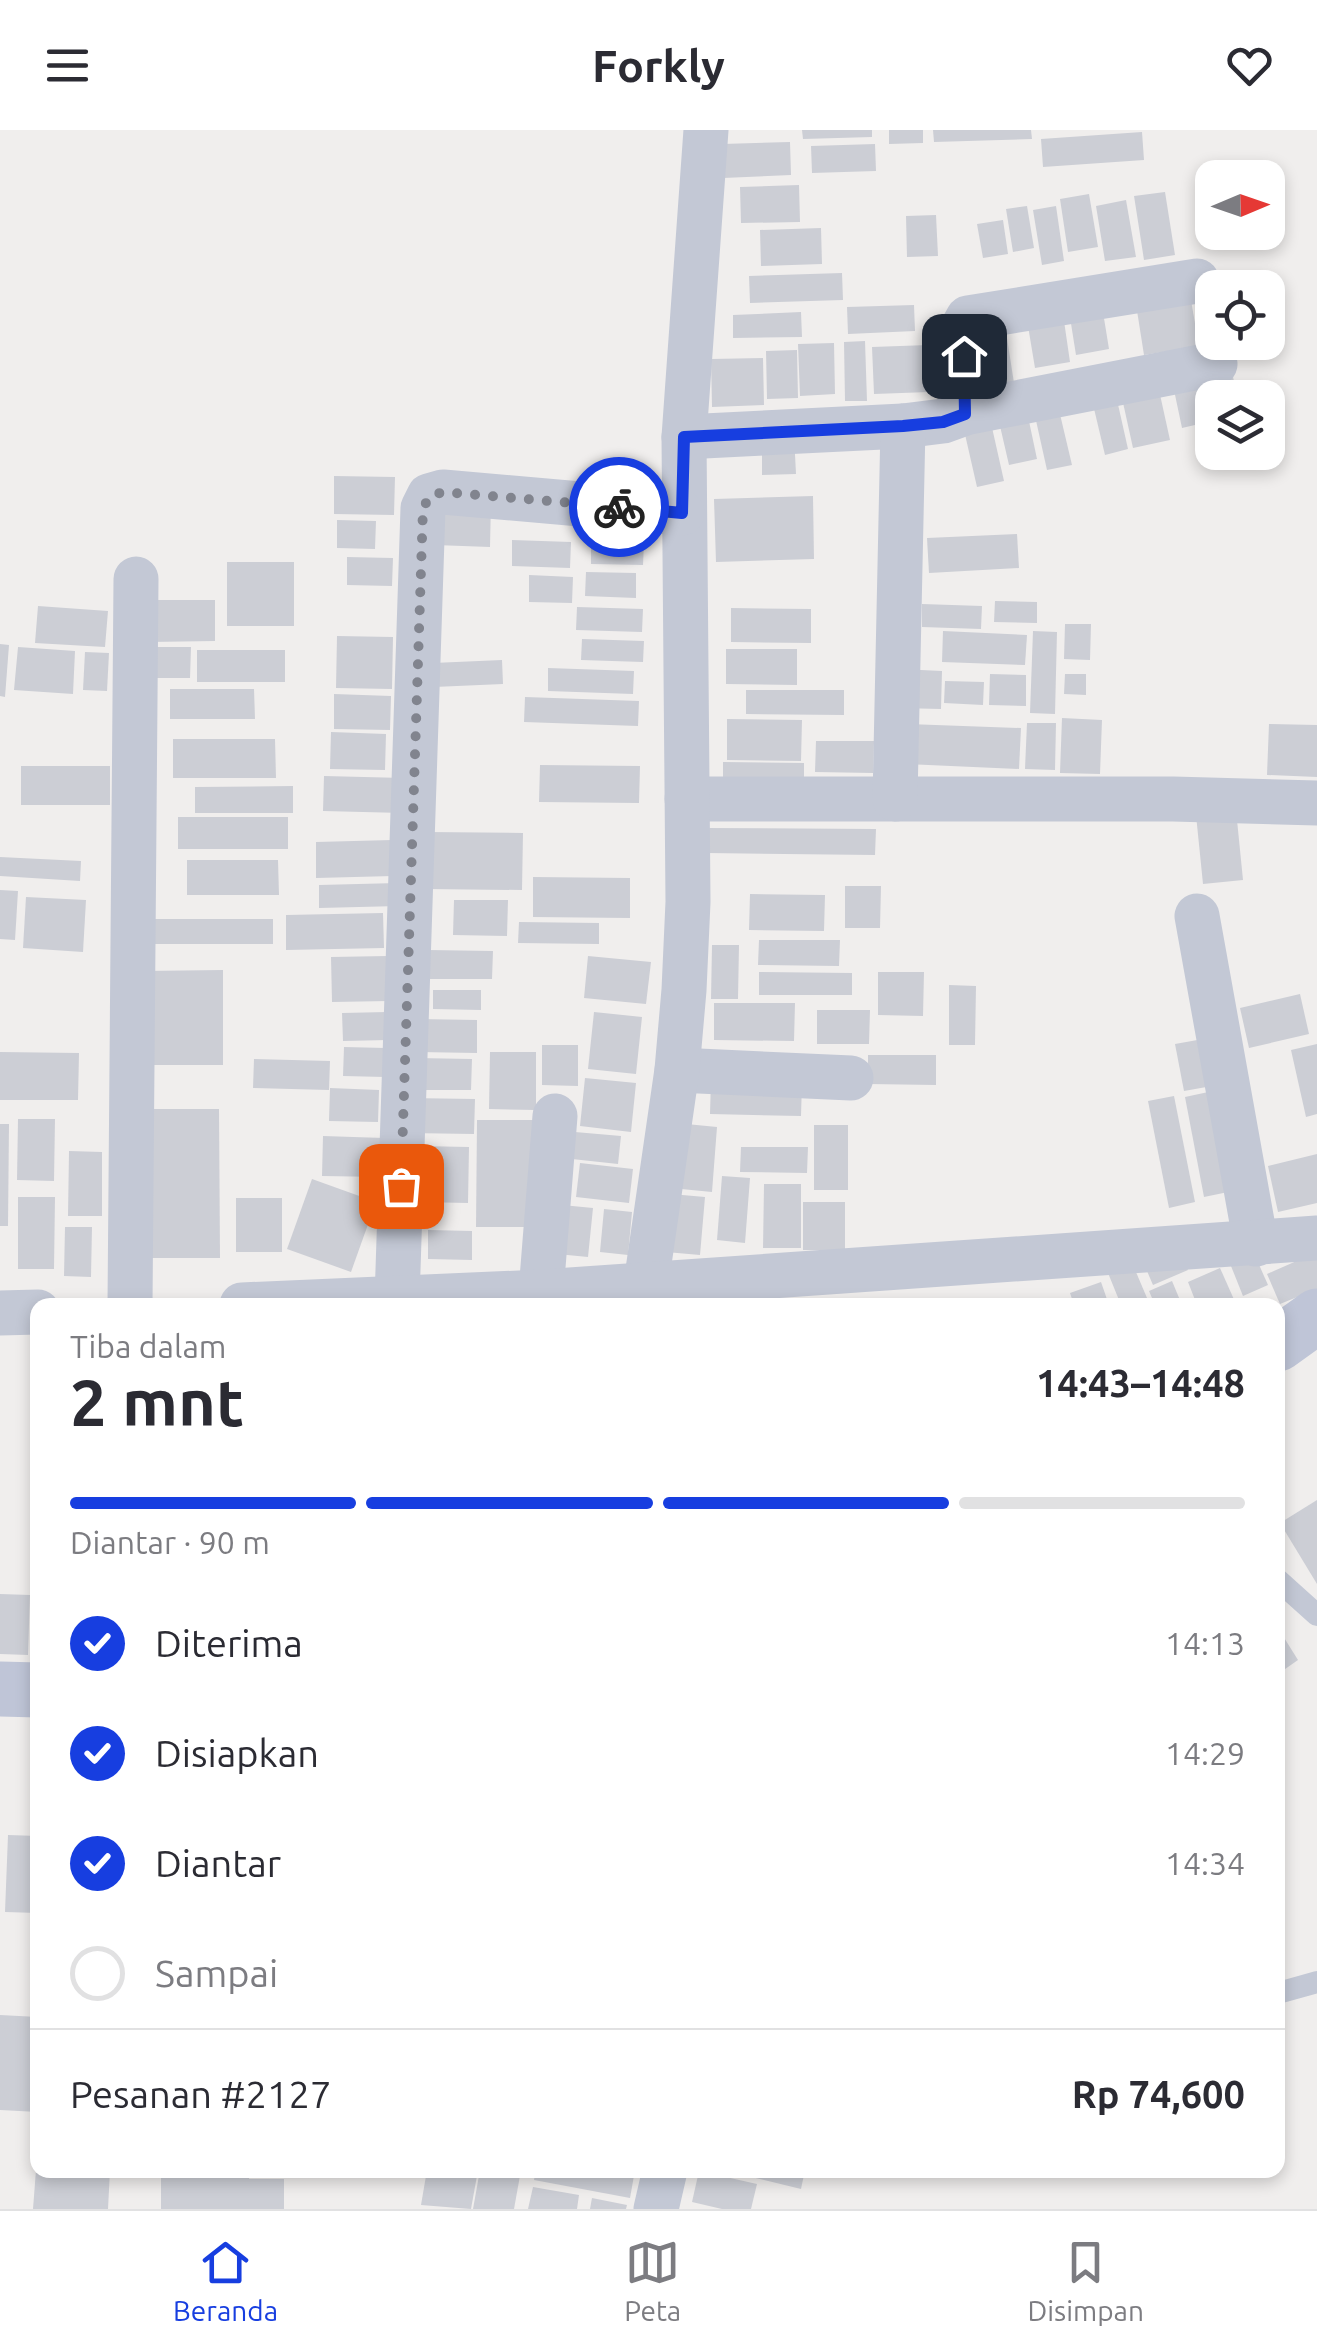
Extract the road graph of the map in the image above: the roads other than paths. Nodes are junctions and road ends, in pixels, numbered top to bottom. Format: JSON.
{"nodes":[{"id":1,"x":706,"y":130,"type":"edge"},
{"id":2,"x":1195,"y":281,"type":"edge"},
{"id":3,"x":1215,"y":364,"type":"dead end"},
{"id":4,"x":965,"y":414,"type":"junction"},
{"id":5,"x":903,"y":426,"type":"junction"},
{"id":6,"x":684,"y":437,"type":"junction"},
{"id":7,"x":682,"y":513,"type":"junction"},
{"id":8,"x":136,"y":579,"type":"dead end"},
{"id":9,"x":687,"y":799,"type":"junction"},
{"id":10,"x":894,"y":799,"type":"junction"},
{"id":11,"x":1317,"y":803,"type":"edge"},
{"id":12,"x":1197,"y":916,"type":"dead end"},
{"id":13,"x":678,"y":1070,"type":"junction"},
{"id":14,"x":851,"y":1078,"type":"dead end"},
{"id":15,"x":555,"y":1116,"type":"dead end"},
{"id":16,"x":1317,"y":1238,"type":"edge"},
{"id":17,"x":1256,"y":1244,"type":"junction"},
{"id":18,"x":646,"y":1284,"type":"junction"},
{"id":19,"x":541,"y":1292,"type":"junction"},
{"id":20,"x":130,"y":1298,"type":"edge"},
{"id":21,"x":396,"y":1298,"type":"edge"},
{"id":22,"x":432,"y":1298,"type":"edge"},
{"id":23,"x":30,"y":1312,"type":"edge"},
{"id":24,"x":0,"y":1313,"type":"edge"},
{"id":25,"x":1317,"y":1316,"type":"edge"},
{"id":26,"x":1285,"y":1339,"type":"edge"},
{"id":27,"x":1285,"y":1586,"type":"edge"},
{"id":28,"x":1317,"y":1615,"type":"edge"},
{"id":29,"x":0,"y":1690,"type":"edge"},
{"id":30,"x":30,"y":1690,"type":"edge"},
{"id":31,"x":1317,"y":1982,"type":"edge"},
{"id":32,"x":1285,"y":1991,"type":"edge"},
{"id":33,"x":663,"y":2178,"type":"edge"},
{"id":34,"x":656,"y":2209,"type":"edge"}],
"edges":[{"from":1,"to":6,"type":"street"},
{"from":2,"to":4,"type":"street"},
{"from":3,"to":4,"type":"street"},
{"from":4,"to":5,"type":"street"},
{"from":5,"to":6,"type":"street"},
{"from":5,"to":10,"type":"street"},
{"from":6,"to":7,"type":"street"},
{"from":7,"to":9,"type":"street"},
{"from":7,"to":21,"type":"street"},
{"from":8,"to":20,"type":"street"},
{"from":9,"to":10,"type":"street"},
{"from":9,"to":13,"type":"street"},
{"from":10,"to":11,"type":"street"},
{"from":12,"to":17,"type":"street"},
{"from":13,"to":14,"type":"street"},
{"from":13,"to":18,"type":"street"},
{"from":15,"to":19,"type":"street"},
{"from":16,"to":17,"type":"street"},
{"from":17,"to":18,"type":"street"},
{"from":18,"to":19,"type":"street"},
{"from":19,"to":22,"type":"street"},
{"from":23,"to":24,"type":"street"},
{"from":25,"to":26,"type":"main road"},
{"from":27,"to":28,"type":"lane"},
{"from":29,"to":30,"type":"main road"},
{"from":31,"to":32,"type":"lane"},
{"from":33,"to":34,"type":"street"}]}
